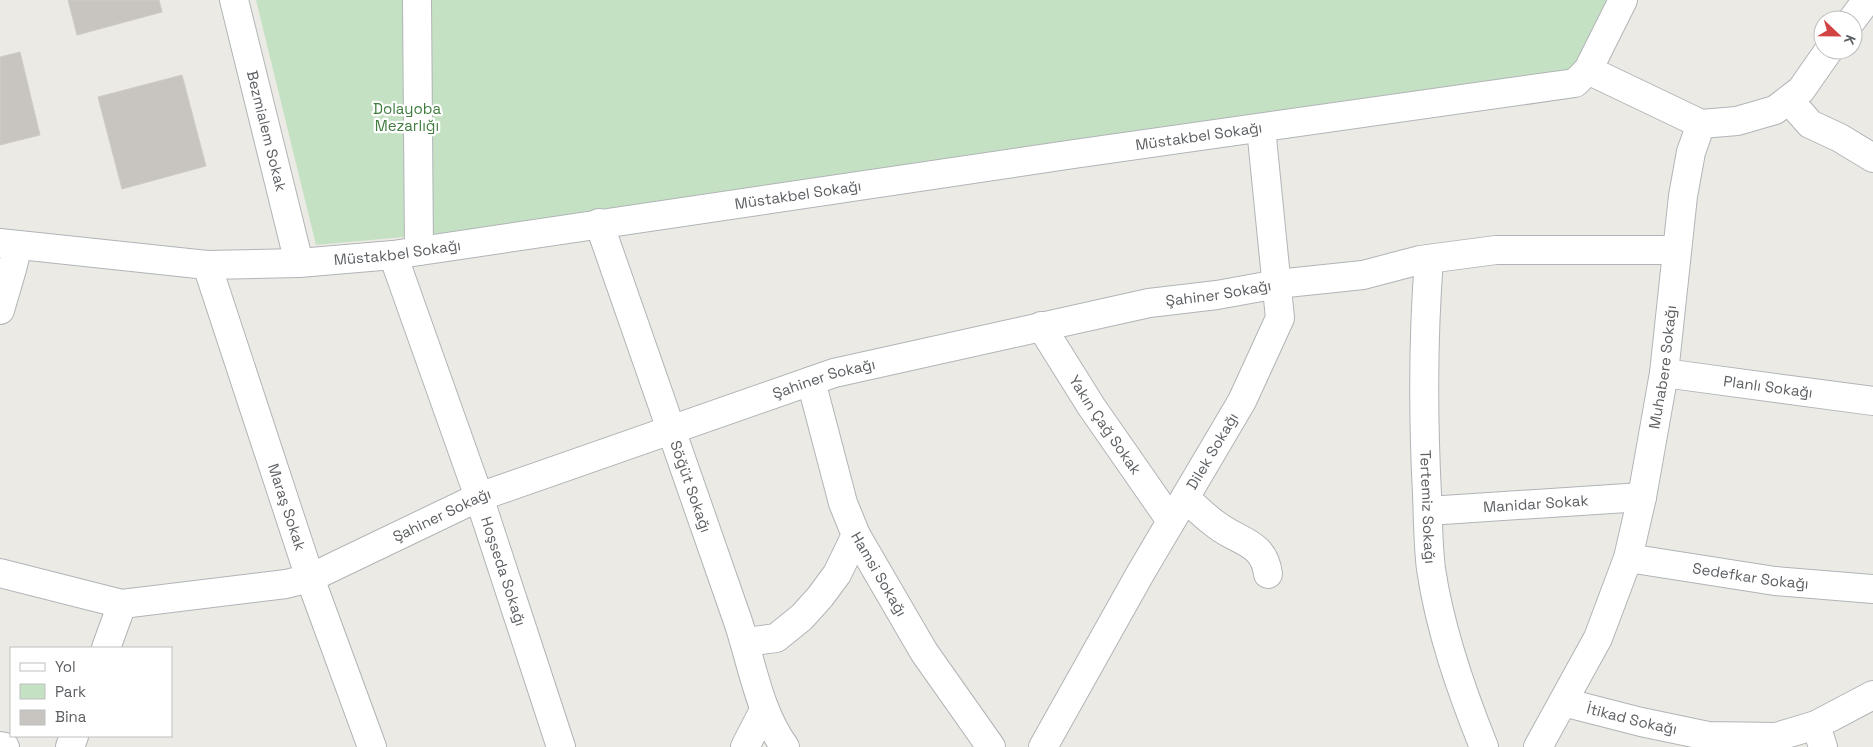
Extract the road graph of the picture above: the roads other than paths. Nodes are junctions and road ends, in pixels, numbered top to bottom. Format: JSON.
{"nodes":[{"id":1,"x":234,"y":0,"type":"edge"},
{"id":2,"x":416,"y":0,"type":"edge"},
{"id":3,"x":1624,"y":0,"type":"edge"},
{"id":4,"x":1822,"y":60,"type":"edge"},
{"id":5,"x":1588,"y":70,"type":"junction"},
{"id":6,"x":1789,"y":100,"type":"junction"},
{"id":7,"x":1701,"y":124,"type":"junction"},
{"id":8,"x":1261,"y":128,"type":"junction"},
{"id":9,"x":1873,"y":158,"type":"edge"},
{"id":10,"x":599,"y":223,"type":"junction"},
{"id":11,"x":9,"y":244,"type":"edge"},
{"id":12,"x":1677,"y":250,"type":"junction"},
{"id":13,"x":406,"y":253,"type":"junction"},
{"id":14,"x":1429,"y":259,"type":"junction"},
{"id":15,"x":299,"y":263,"type":"junction"},
{"id":16,"x":207,"y":265,"type":"junction"},
{"id":17,"x":1277,"y":284,"type":"junction"},
{"id":18,"x":0,"y":310,"type":"edge"},
{"id":19,"x":1041,"y":326,"type":"junction"},
{"id":20,"x":1664,"y":373,"type":"junction"},
{"id":21,"x":811,"y":381,"type":"junction"},
{"id":22,"x":1873,"y":402,"type":"edge"},
{"id":23,"x":670,"y":431,"type":"junction"},
{"id":24,"x":479,"y":497,"type":"junction"},
{"id":25,"x":1642,"y":497,"type":"junction"},
{"id":26,"x":1185,"y":498,"type":"junction"},
{"id":27,"x":1428,"y":511,"type":"junction"},
{"id":28,"x":1171,"y":521,"type":"junction"},
{"id":29,"x":856,"y":535,"type":"junction"},
{"id":30,"x":1628,"y":558,"type":"junction"},
{"id":31,"x":0,"y":573,"type":"edge"},
{"id":32,"x":1268,"y":574,"type":"dead end"},
{"id":33,"x":310,"y":578,"type":"junction"},
{"id":34,"x":1873,"y":589,"type":"edge"},
{"id":35,"x":122,"y":604,"type":"junction"},
{"id":36,"x":746,"y":642,"type":"junction"},
{"id":37,"x":106,"y":647,"type":"edge"},
{"id":38,"x":1873,"y":695,"type":"edge"},
{"id":39,"x":1563,"y":702,"type":"junction"},
{"id":40,"x":764,"y":710,"type":"junction"},
{"id":41,"x":1819,"y":736,"type":"edge"},
{"id":42,"x":0,"y":746,"type":"edge"},
{"id":43,"x":5,"y":747,"type":"edge"},
{"id":44,"x":372,"y":747,"type":"edge"},
{"id":45,"x":560,"y":747,"type":"edge"},
{"id":46,"x":745,"y":747,"type":"edge"},
{"id":47,"x":785,"y":747,"type":"edge"},
{"id":48,"x":991,"y":747,"type":"edge"},
{"id":49,"x":1043,"y":747,"type":"edge"},
{"id":50,"x":1484,"y":747,"type":"edge"},
{"id":51,"x":1538,"y":747,"type":"edge"}],
"edges":[{"from":1,"to":15,"type":"street","name":"Bezmialem Sokak"},
{"from":2,"to":13,"type":"street"},
{"from":3,"to":5,"type":"street","name":"Müstakbel Sokağı"},
{"from":4,"to":6,"type":"street"},
{"from":5,"to":7,"type":"street"},
{"from":5,"to":8,"type":"street","name":"Müstakbel Sokağı"},
{"from":6,"to":7,"type":"street"},
{"from":6,"to":9,"type":"street"},
{"from":7,"to":12,"type":"street","name":"Muhabere Sokağı"},
{"from":8,"to":10,"type":"street","name":"Müstakbel Sokağı"},
{"from":8,"to":17,"type":"street","name":"Dilek Sokağı"},
{"from":10,"to":13,"type":"street","name":"Müstakbel Sokağı"},
{"from":10,"to":23,"type":"street","name":"Söğüt Sokağı"},
{"from":11,"to":16,"type":"street","name":"Müstakbel Sokağı"},
{"from":11,"to":18,"type":"street"},
{"from":12,"to":14,"type":"street","name":"Şahiner Sokağı"},
{"from":12,"to":20,"type":"street","name":"Muhabere Sokağı"},
{"from":13,"to":15,"type":"street","name":"Müstakbel Sokağı"},
{"from":13,"to":24,"type":"street","name":"Hoşseda Sokağı"},
{"from":14,"to":17,"type":"street","name":"Şahiner Sokağı"},
{"from":14,"to":27,"type":"street","name":"Tertemiz Sokağı"},
{"from":15,"to":16,"type":"street","name":"Müstakbel Sokağı"},
{"from":16,"to":33,"type":"street","name":"Maraş Sokak"},
{"from":17,"to":19,"type":"street","name":"Şahiner Sokağı"},
{"from":17,"to":26,"type":"street","name":"Dilek Sokağı"},
{"from":19,"to":21,"type":"street","name":"Şahiner Sokağı"},
{"from":19,"to":28,"type":"street","name":"Yakın Çağ Sokak"},
{"from":20,"to":22,"type":"street","name":"Planlı Sokağı"},
{"from":20,"to":25,"type":"street","name":"Muhabere Sokağı"},
{"from":21,"to":23,"type":"street","name":"Şahiner Sokağı"},
{"from":21,"to":29,"type":"street","name":"Hamsi Sokağı"},
{"from":23,"to":24,"type":"street","name":"Şahiner Sokağı"},
{"from":23,"to":36,"type":"street","name":"Söğüt Sokağı"},
{"from":24,"to":33,"type":"street","name":"Şahiner Sokağı"},
{"from":24,"to":45,"type":"street","name":"Hoşseda Sokağı"},
{"from":25,"to":27,"type":"street","name":"Manidar Sokak"},
{"from":25,"to":30,"type":"street","name":"Muhabere Sokağı"},
{"from":26,"to":28,"type":"street","name":"Dilek Sokağı"},
{"from":26,"to":32,"type":"street"},
{"from":27,"to":50,"type":"street","name":"Tertemiz Sokağı"},
{"from":28,"to":49,"type":"street","name":"Dilek Sokağı"},
{"from":29,"to":36,"type":"street"},
{"from":29,"to":48,"type":"street","name":"Hamsi Sokağı"},
{"from":30,"to":34,"type":"street","name":"Sedefkar Sokağı"},
{"from":30,"to":39,"type":"street","name":"Muhabere Sokağı"},
{"from":31,"to":35,"type":"street","name":"Şahiner Sokağı"},
{"from":33,"to":35,"type":"street","name":"Şahiner Sokağı"},
{"from":33,"to":44,"type":"street","name":"Maraş Sokak"},
{"from":35,"to":37,"type":"street"},
{"from":36,"to":40,"type":"street","name":"Söğüt Sokağı"},
{"from":38,"to":41,"type":"street","name":"İtikad Sokağı"},
{"from":39,"to":41,"type":"street","name":"İtikad Sokağı"},
{"from":39,"to":51,"type":"street","name":"Muhabere Sokağı"},
{"from":40,"to":46,"type":"street"},
{"from":40,"to":47,"type":"street","name":"Söğüt Sokağı"},
{"from":42,"to":43,"type":"street"}]}
